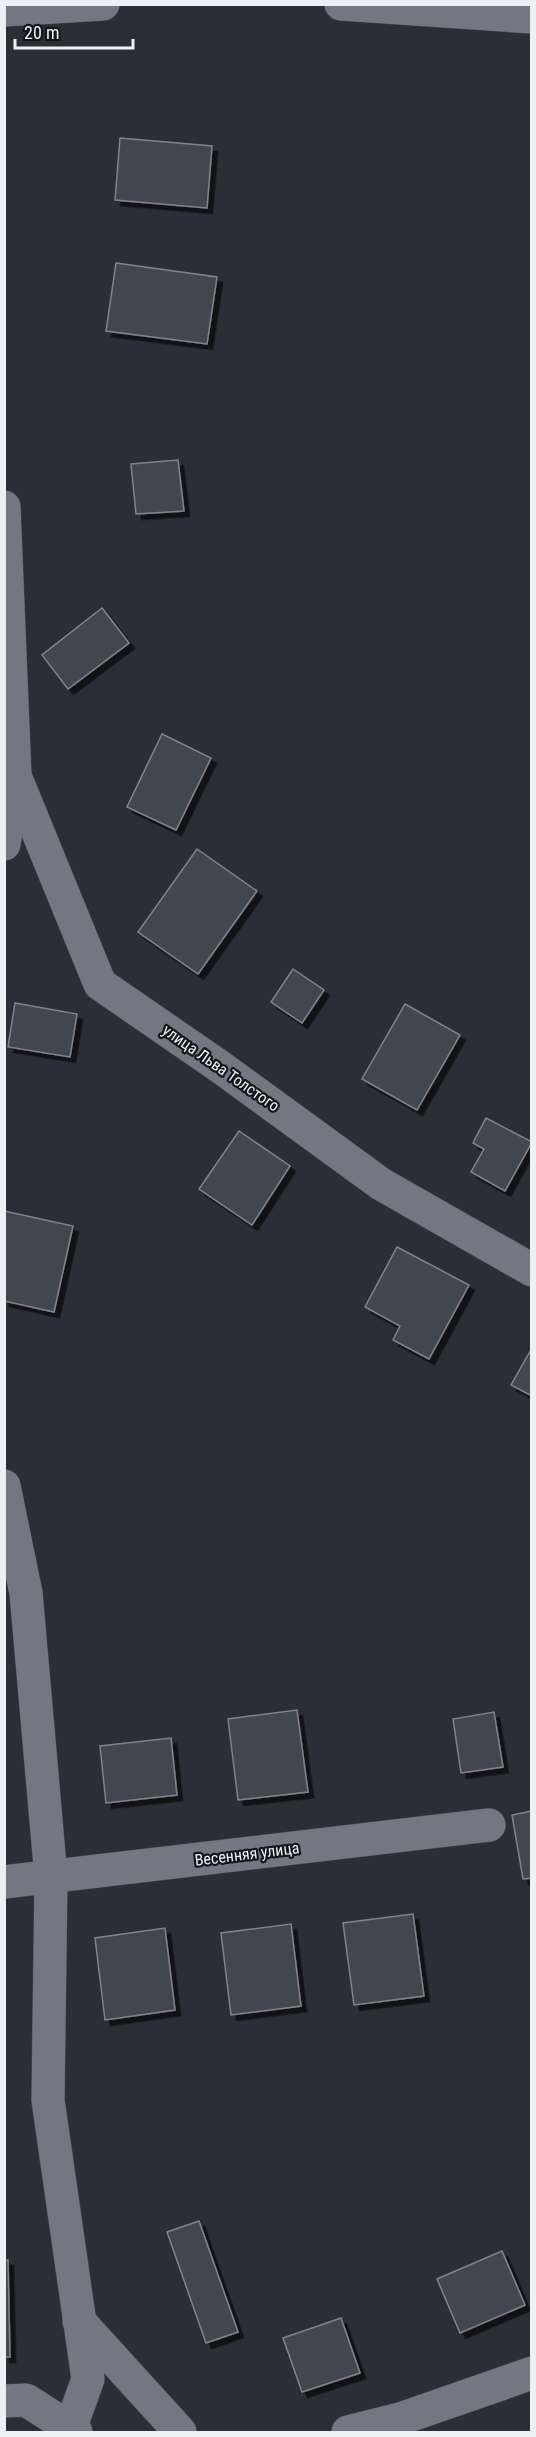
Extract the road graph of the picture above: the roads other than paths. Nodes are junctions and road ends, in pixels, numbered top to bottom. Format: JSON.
{"nodes":[{"id":1,"x":103,"y":4,"type":"edge"},
{"id":2,"x":341,"y":4,"type":"edge"},
{"id":3,"x":4,"y":10,"type":"edge"},
{"id":4,"x":531,"y":17,"type":"edge"},
{"id":5,"x":4,"y":507,"type":"edge"},
{"id":6,"x":15,"y":776,"type":"junction"},
{"id":7,"x":4,"y":844,"type":"edge"},
{"id":8,"x":531,"y":1270,"type":"edge"},
{"id":9,"x":4,"y":1486,"type":"edge"},
{"id":10,"x":489,"y":1825,"type":"dead end"},
{"id":11,"x":51,"y":1878,"type":"junction"},
{"id":12,"x":4,"y":1882,"type":"edge"},
{"id":13,"x":79,"y":2321,"type":"junction"},
{"id":14,"x":531,"y":2373,"type":"edge"},
{"id":15,"x":4,"y":2401,"type":"edge"},
{"id":16,"x":432,"y":2421,"type":"edge"},
{"id":17,"x":73,"y":2431,"type":"edge"},
{"id":18,"x":180,"y":2433,"type":"edge"},
{"id":19,"x":348,"y":2433,"type":"edge"}],
"edges":[{"from":1,"to":3,"type":"street"},
{"from":2,"to":4,"type":"street"},
{"from":5,"to":6,"type":"street","name":"улица Льва Толстого"},
{"from":6,"to":7,"type":"street","name":"улица Льва Толстого"},
{"from":6,"to":8,"type":"street","name":"улица Льва Толстого"},
{"from":9,"to":11,"type":"street"},
{"from":10,"to":11,"type":"street","name":"Весенняя улица"},
{"from":11,"to":12,"type":"street","name":"Весенняя улица"},
{"from":11,"to":13,"type":"street"},
{"from":13,"to":17,"type":"street"},
{"from":13,"to":18,"type":"street"},
{"from":14,"to":16,"type":"street"},
{"from":15,"to":17,"type":"street"},
{"from":16,"to":19,"type":"street"}]}
